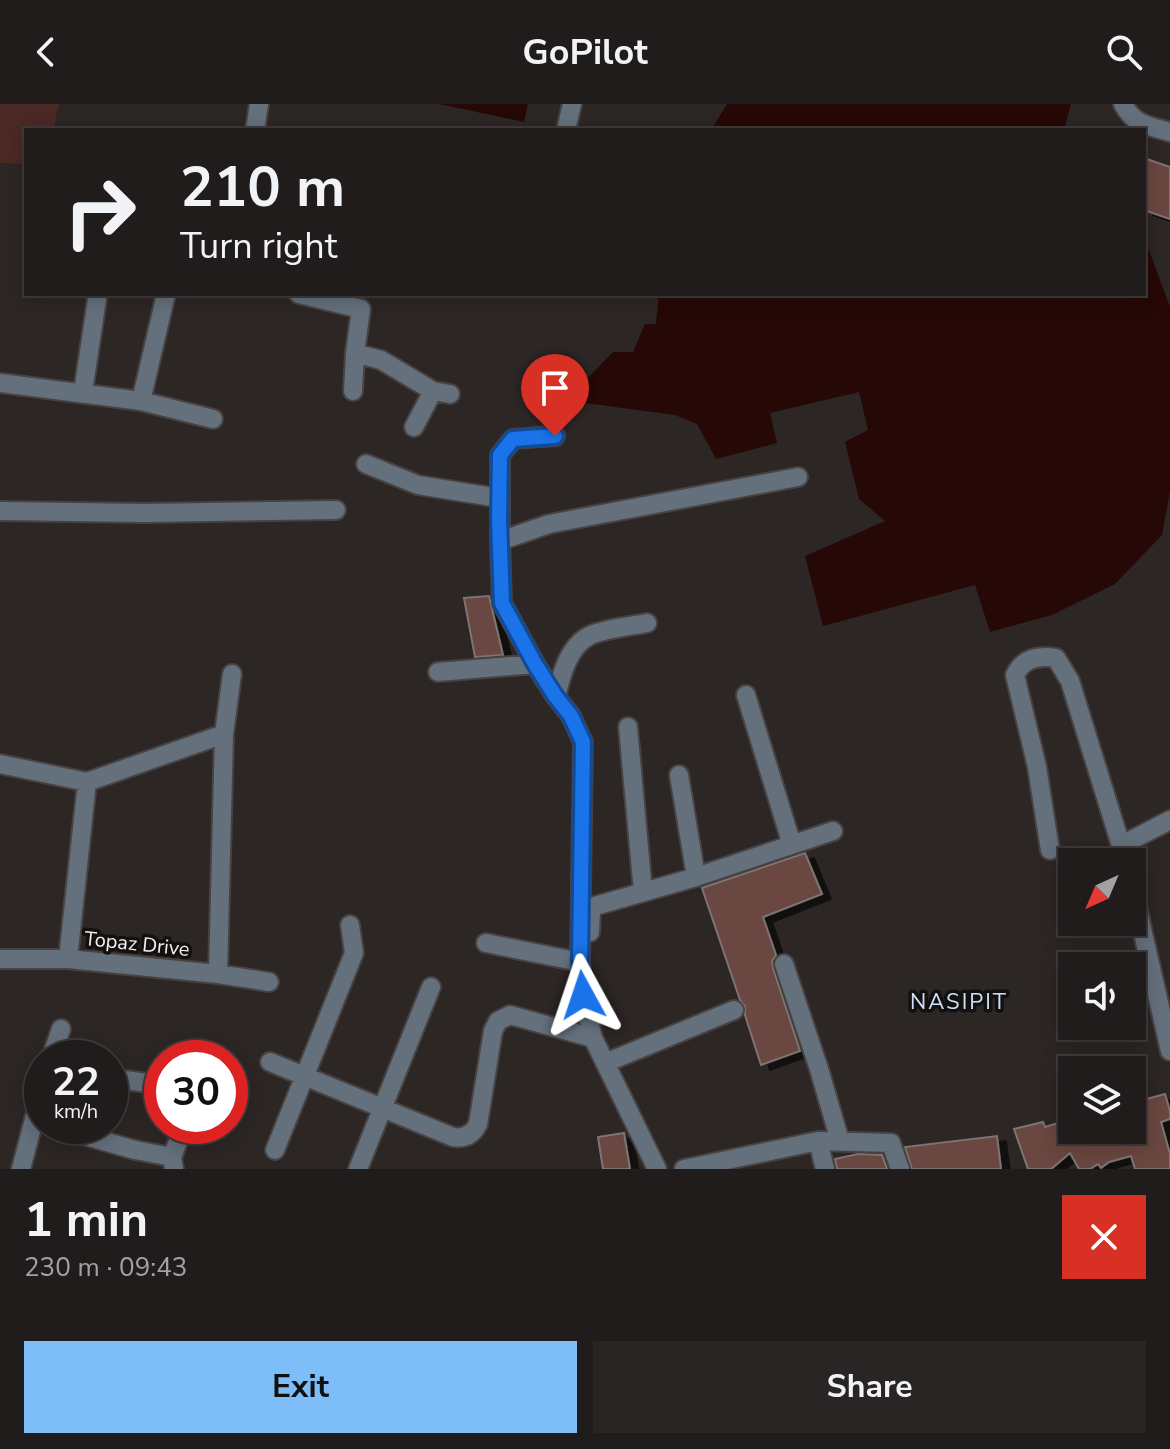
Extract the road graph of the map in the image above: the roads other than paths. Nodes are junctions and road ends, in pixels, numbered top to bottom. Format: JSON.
{"nodes":[{"id":1,"x":259,"y":104,"type":"edge"},
{"id":2,"x":572,"y":104,"type":"edge"},
{"id":3,"x":1123,"y":104,"type":"edge"},
{"id":4,"x":255,"y":128,"type":"edge"},
{"id":5,"x":566,"y":128,"type":"edge"},
{"id":6,"x":1170,"y":132,"type":"edge"},
{"id":7,"x":96,"y":296,"type":"edge"},
{"id":8,"x":166,"y":296,"type":"edge"},
{"id":9,"x":307,"y":296,"type":"edge"},
{"id":10,"x":355,"y":353,"type":"junction"},
{"id":11,"x":0,"y":383,"type":"edge"},
{"id":12,"x":353,"y":391,"type":"dead end"},
{"id":13,"x":83,"y":392,"type":"junction"},
{"id":14,"x":141,"y":401,"type":"junction"},
{"id":15,"x":213,"y":419,"type":"dead end"},
{"id":16,"x":414,"y":427,"type":"dead end"},
{"id":17,"x":555,"y":436,"type":"dead end"},
{"id":18,"x":366,"y":464,"type":"dead end"},
{"id":19,"x":798,"y":477,"type":"dead end"},
{"id":20,"x":499,"y":498,"type":"junction"},
{"id":21,"x":336,"y":510,"type":"dead end"},
{"id":22,"x":0,"y":511,"type":"edge"},
{"id":23,"x":500,"y":541,"type":"junction"},
{"id":24,"x":647,"y":623,"type":"dead end"},
{"id":25,"x":535,"y":664,"type":"junction"},
{"id":26,"x":438,"y":672,"type":"dead end"},
{"id":27,"x":232,"y":674,"type":"dead end"},
{"id":28,"x":746,"y":695,"type":"dead end"},
{"id":29,"x":556,"y":697,"type":"junction"},
{"id":30,"x":628,"y":727,"type":"dead end"},
{"id":31,"x":224,"y":734,"type":"junction"},
{"id":32,"x":0,"y":764,"type":"edge"},
{"id":33,"x":679,"y":775,"type":"dead end"},
{"id":34,"x":87,"y":782,"type":"junction"},
{"id":35,"x":1170,"y":820,"type":"edge"},
{"id":36,"x":833,"y":831,"type":"dead end"},
{"id":37,"x":792,"y":845,"type":"junction"},
{"id":38,"x":1122,"y":848,"type":"edge"},
{"id":39,"x":1131,"y":848,"type":"edge"},
{"id":40,"x":1050,"y":850,"type":"dead end"},
{"id":41,"x":696,"y":877,"type":"junction"},
{"id":42,"x":643,"y":892,"type":"junction"},
{"id":43,"x":350,"y":925,"type":"dead end"},
{"id":44,"x":1144,"y":936,"type":"edge"},
{"id":45,"x":486,"y":943,"type":"dead end"},
{"id":46,"x":0,"y":959,"type":"edge"},
{"id":47,"x":68,"y":959,"type":"junction"},
{"id":48,"x":784,"y":964,"type":"dead end"},
{"id":49,"x":581,"y":971,"type":"junction"},
{"id":50,"x":218,"y":974,"type":"junction"},
{"id":51,"x":269,"y":982,"type":"dead end"},
{"id":52,"x":431,"y":987,"type":"dead end"},
{"id":53,"x":734,"y":1010,"type":"dead end"},
{"id":54,"x":61,"y":1029,"type":"dead end"},
{"id":55,"x":593,"y":1038,"type":"junction"},
{"id":56,"x":57,"y":1040,"type":"edge"},
{"id":57,"x":1170,"y":1051,"type":"edge"},
{"id":58,"x":270,"y":1062,"type":"dead end"},
{"id":59,"x":605,"y":1063,"type":"junction"},
{"id":60,"x":304,"y":1076,"type":"junction"},
{"id":61,"x":383,"y":1109,"type":"junction"},
{"id":62,"x":818,"y":1141,"type":"junction"},
{"id":63,"x":840,"y":1141,"type":"junction"},
{"id":64,"x":32,"y":1144,"type":"edge"},
{"id":65,"x":114,"y":1144,"type":"edge"},
{"id":66,"x":135,"y":1150,"type":"junction"},
{"id":67,"x":275,"y":1150,"type":"dead end"},
{"id":68,"x":173,"y":1163,"type":"edge"},
{"id":69,"x":21,"y":1169,"type":"edge"},
{"id":70,"x":130,"y":1169,"type":"edge"},
{"id":71,"x":358,"y":1169,"type":"edge"},
{"id":72,"x":657,"y":1169,"type":"edge"},
{"id":73,"x":684,"y":1169,"type":"edge"},
{"id":74,"x":825,"y":1169,"type":"edge"},
{"id":75,"x":900,"y":1169,"type":"edge"}],
"edges":[{"from":1,"to":4,"type":"street"},
{"from":2,"to":5,"type":"street"},
{"from":3,"to":6,"type":"street"},
{"from":7,"to":13,"type":"street"},
{"from":8,"to":14,"type":"street"},
{"from":9,"to":10,"type":"street"},
{"from":10,"to":12,"type":"street"},
{"from":10,"to":16,"type":"street"},
{"from":11,"to":13,"type":"street"},
{"from":13,"to":14,"type":"street"},
{"from":14,"to":15,"type":"street"},
{"from":17,"to":20,"type":"street"},
{"from":18,"to":20,"type":"street"},
{"from":19,"to":23,"type":"street"},
{"from":20,"to":23,"type":"street"},
{"from":21,"to":22,"type":"street"},
{"from":23,"to":25,"type":"street"},
{"from":24,"to":29,"type":"street"},
{"from":25,"to":26,"type":"street"},
{"from":25,"to":29,"type":"street"},
{"from":27,"to":31,"type":"street"},
{"from":28,"to":37,"type":"street"},
{"from":29,"to":49,"type":"street"},
{"from":30,"to":42,"type":"street"},
{"from":31,"to":34,"type":"street"},
{"from":31,"to":50,"type":"street"},
{"from":32,"to":34,"type":"street"},
{"from":33,"to":41,"type":"street"},
{"from":34,"to":47,"type":"street"},
{"from":35,"to":39,"type":"street"},
{"from":36,"to":37,"type":"street"},
{"from":37,"to":41,"type":"street"},
{"from":38,"to":40,"type":"street"},
{"from":41,"to":42,"type":"street"},
{"from":42,"to":49,"type":"street"},
{"from":43,"to":60,"type":"street"},
{"from":44,"to":57,"type":"street"},
{"from":45,"to":49,"type":"street"},
{"from":46,"to":47,"type":"street","name":"Topaz Drive"},
{"from":47,"to":50,"type":"street","name":"Topaz Drive"},
{"from":48,"to":63,"type":"street"},
{"from":49,"to":55,"type":"street"},
{"from":50,"to":51,"type":"street","name":"Topaz Drive"},
{"from":52,"to":61,"type":"street"},
{"from":53,"to":59,"type":"street"},
{"from":54,"to":56,"type":"street"},
{"from":55,"to":59,"type":"street"},
{"from":55,"to":61,"type":"street"},
{"from":58,"to":60,"type":"street"},
{"from":59,"to":72,"type":"street"},
{"from":60,"to":61,"type":"street"},
{"from":60,"to":67,"type":"street"},
{"from":61,"to":71,"type":"street"},
{"from":62,"to":63,"type":"street"},
{"from":62,"to":73,"type":"street"},
{"from":62,"to":74,"type":"street"},
{"from":63,"to":75,"type":"street"},
{"from":64,"to":69,"type":"street"},
{"from":65,"to":66,"type":"street"},
{"from":66,"to":68,"type":"street"},
{"from":66,"to":70,"type":"street"}]}
